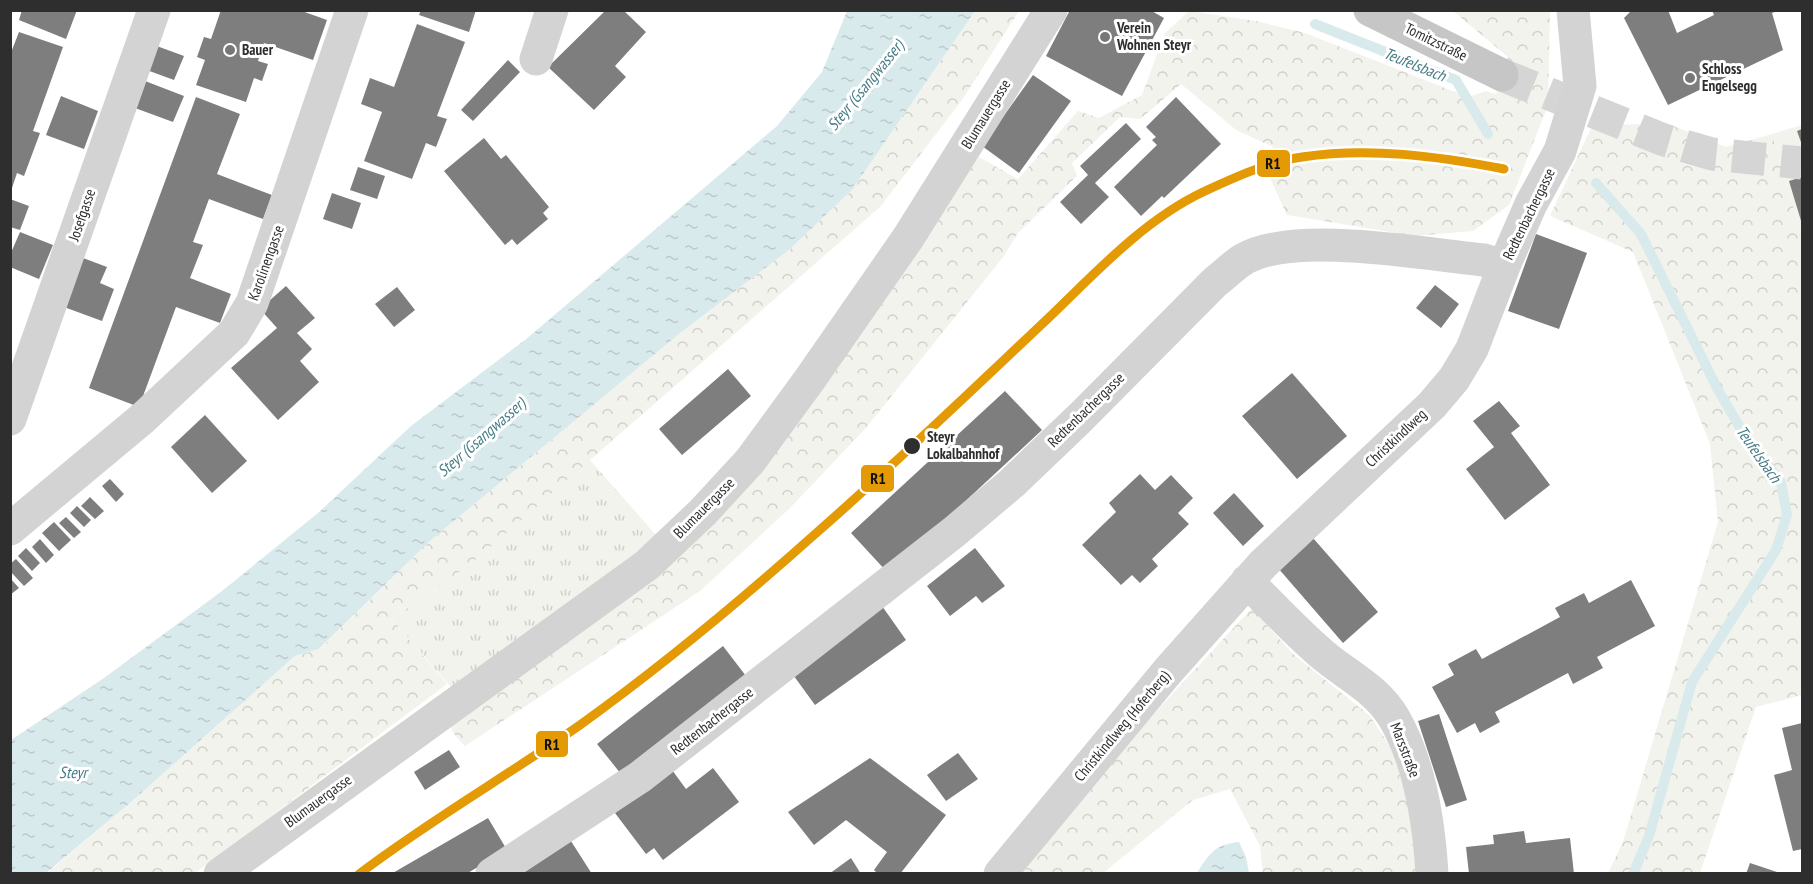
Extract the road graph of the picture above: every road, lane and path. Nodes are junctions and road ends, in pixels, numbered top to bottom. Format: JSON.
{"nodes":[{"id":1,"x":154,"y":10,"type":"edge"},
{"id":2,"x":352,"y":10,"type":"edge"},
{"id":3,"x":552,"y":10,"type":"edge"},
{"id":4,"x":1051,"y":10,"type":"edge"},
{"id":5,"x":1370,"y":10,"type":"edge"},
{"id":6,"x":1573,"y":10,"type":"edge"},
{"id":7,"x":536,"y":59,"type":"dead end"},
{"id":8,"x":1502,"y":75,"type":"tunnel mouth"},
{"id":9,"x":1504,"y":266,"type":"junction"},
{"id":10,"x":10,"y":419,"type":"edge"},
{"id":11,"x":10,"y":529,"type":"edge"},
{"id":12,"x":1247,"y":581,"type":"junction"},
{"id":13,"x":220,"y":873,"type":"edge"},
{"id":14,"x":492,"y":873,"type":"edge"},
{"id":15,"x":1000,"y":873,"type":"edge"},
{"id":16,"x":1432,"y":873,"type":"edge"}],
"edges":[{"from":1,"to":10,"type":"street","name":"Josefgasse"},
{"from":2,"to":11,"type":"street","name":"Karolinengasse"},
{"from":3,"to":7,"type":"street"},
{"from":4,"to":13,"type":"street","name":"Blumauergasse"},
{"from":5,"to":8,"type":"main road","name":"Tomitzstraße"},
{"from":6,"to":9,"type":"street","name":"Redtenbachergasse"},
{"from":9,"to":12,"type":"street","name":"Christkindlweg"},
{"from":9,"to":14,"type":"street","name":"Redtenbachergasse"},
{"from":12,"to":15,"type":"street","name":"Christkindlweg (Hoferberg)"},
{"from":12,"to":16,"type":"street","name":"Marsstraße"}]}
